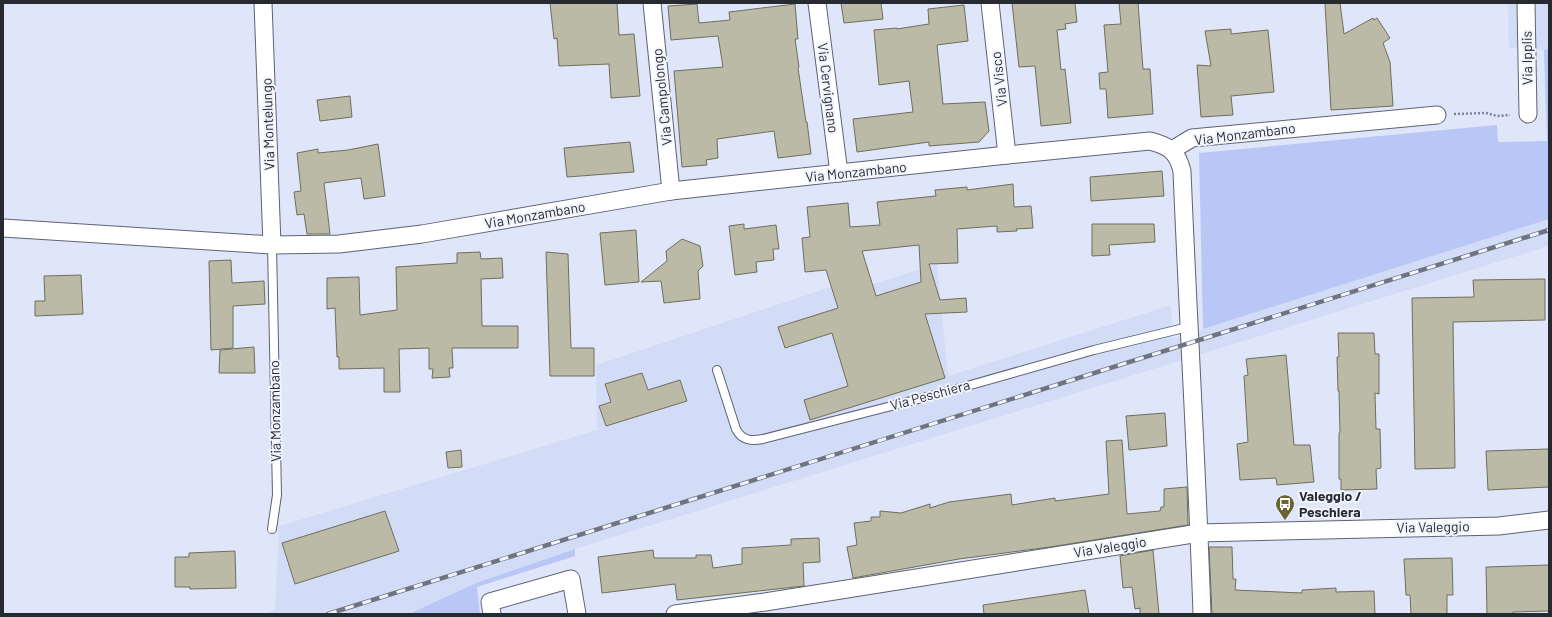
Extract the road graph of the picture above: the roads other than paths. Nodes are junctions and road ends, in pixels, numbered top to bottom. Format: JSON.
{"nodes":[{"id":1,"x":263,"y":3,"type":"edge"},
{"id":2,"x":652,"y":3,"type":"edge"},
{"id":3,"x":817,"y":3,"type":"edge"},
{"id":4,"x":990,"y":3,"type":"edge"},
{"id":5,"x":1526,"y":3,"type":"edge"},
{"id":6,"x":1437,"y":114,"type":"road end"},
{"id":7,"x":1528,"y":114,"type":"dead end"},
{"id":8,"x":1172,"y":150,"type":"junction"},
{"id":9,"x":1007,"y":155,"type":"junction"},
{"id":10,"x":839,"y":173,"type":"junction"},
{"id":11,"x":671,"y":191,"type":"junction"},
{"id":12,"x":3,"y":228,"type":"edge"},
{"id":13,"x":272,"y":245,"type":"junction"},
{"id":14,"x":1188,"y":327,"type":"junction"},
{"id":15,"x":717,"y":370,"type":"dead end"},
{"id":16,"x":1549,"y":520,"type":"edge"},
{"id":17,"x":272,"y":528,"type":"dead end"},
{"id":18,"x":1199,"y":533,"type":"junction"},
{"id":19,"x":492,"y":614,"type":"edge"},
{"id":20,"x":577,"y":614,"type":"edge"},
{"id":21,"x":675,"y":614,"type":"edge"},
{"id":22,"x":1202,"y":614,"type":"edge"}],
"edges":[{"from":1,"to":13,"type":"street","name":"Via Montelungo"},
{"from":2,"to":11,"type":"street","name":"Via Campolongo"},
{"from":3,"to":10,"type":"street","name":"Via Cervignano"},
{"from":4,"to":9,"type":"street","name":"Via Visco"},
{"from":5,"to":7,"type":"street","name":"Via Ipplis"},
{"from":6,"to":8,"type":"street","name":"Via Monzambano"},
{"from":8,"to":9,"type":"street","name":"Via Monzambano"},
{"from":8,"to":14,"type":"street"},
{"from":9,"to":10,"type":"street","name":"Via Monzambano"},
{"from":10,"to":11,"type":"street","name":"Via Monzambano"},
{"from":11,"to":13,"type":"street","name":"Via Monzambano"},
{"from":12,"to":13,"type":"street","name":"Via Monzambano"},
{"from":13,"to":17,"type":"lane","name":"Via Monzambano"},
{"from":14,"to":15,"type":"lane","name":"Via Peschiera"},
{"from":14,"to":18,"type":"street"},
{"from":16,"to":18,"type":"street","name":"Via Valeggio"},
{"from":18,"to":21,"type":"street","name":"Via Valeggio"},
{"from":18,"to":22,"type":"street"},
{"from":19,"to":20,"type":"street"}]}
